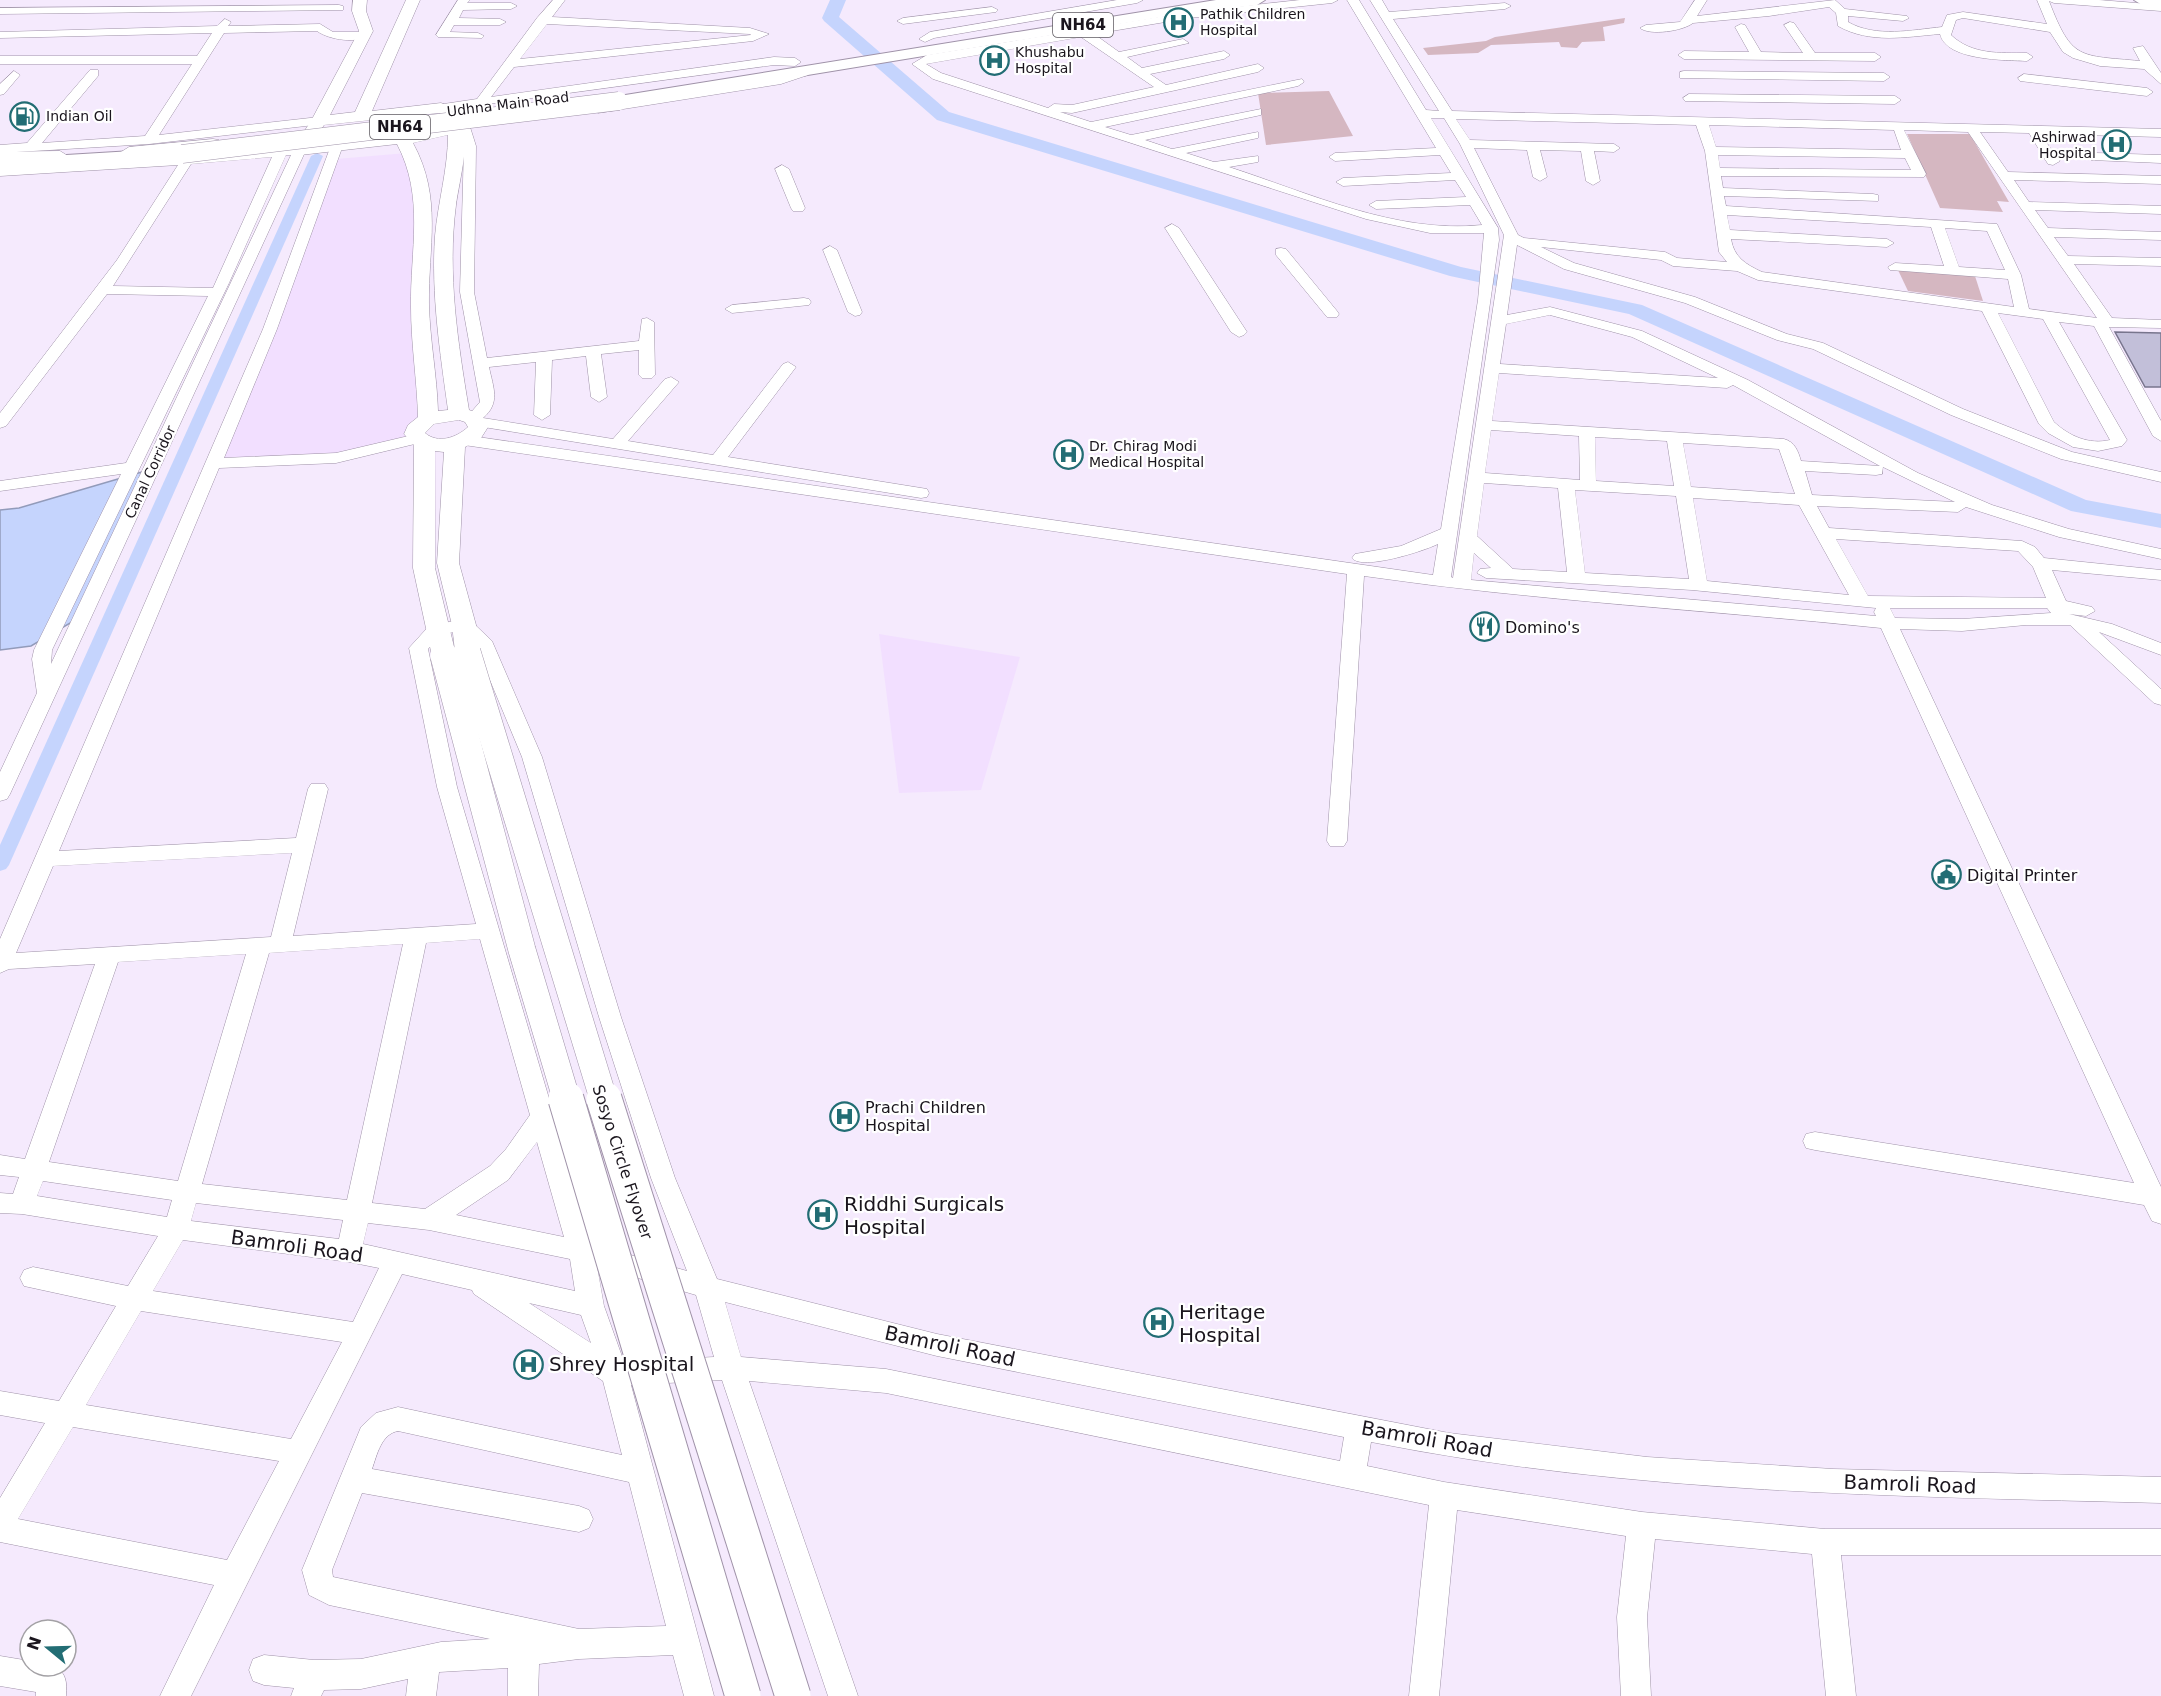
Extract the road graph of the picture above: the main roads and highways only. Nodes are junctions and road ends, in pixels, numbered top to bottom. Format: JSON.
{"nodes":[{"id":1,"x":360,"y":0,"type":"edge"},
{"id":2,"x":413,"y":0,"type":"edge"},
{"id":3,"x":1171,"y":0,"type":"edge"},
{"id":4,"x":1257,"y":0,"type":"edge"},
{"id":5,"x":2142,"y":0,"type":"edge"},
{"id":6,"x":2161,"y":1,"type":"edge"},
{"id":7,"x":907,"y":48,"type":"junction"},
{"id":8,"x":361,"y":117,"type":"junction"},
{"id":9,"x":316,"y":127,"type":"junction"},
{"id":10,"x":458,"y":127,"type":"junction"},
{"id":11,"x":403,"y":140,"type":"junction"},
{"id":12,"x":0,"y":159,"type":"edge"},
{"id":13,"x":470,"y":418,"type":"junction"},
{"id":14,"x":428,"y":419,"type":"junction"},
{"id":15,"x":420,"y":441,"type":"junction"},
{"id":16,"x":459,"y":442,"type":"junction"},
{"id":17,"x":453,"y":641,"type":"junction"},
{"id":18,"x":742,"y":1696,"type":"edge"},
{"id":19,"x":793,"y":1696,"type":"edge"}],
"edges":[{"from":1,"to":9,"type":"main road"},
{"from":2,"to":8,"type":"main road"},
{"from":3,"to":7,"type":"highway","number":"NH64"},
{"from":4,"to":7,"type":"highway","number":"NH64"},
{"from":5,"to":6,"type":"highway"},
{"from":7,"to":12,"type":"highway","number":"NH64","bridge":true},
{"from":8,"to":9,"type":"main road"},
{"from":8,"to":10,"type":"main road"},
{"from":9,"to":11,"type":"main road"},
{"from":9,"to":12,"type":"main road"},
{"from":10,"to":11,"type":"main road"},
{"from":10,"to":13,"type":"main road"},
{"from":11,"to":14,"type":"main road"},
{"from":13,"to":14,"type":"main road"},
{"from":13,"to":16,"type":"main road"},
{"from":14,"to":15,"type":"main road"},
{"from":15,"to":16,"type":"main road"},
{"from":15,"to":17,"type":"main road"},
{"from":16,"to":17,"type":"main road"},
{"from":17,"to":18,"type":"main road","bridge":true},
{"from":17,"to":19,"type":"main road","name":"Sosyo Circle Flyover","bridge":true}]}
